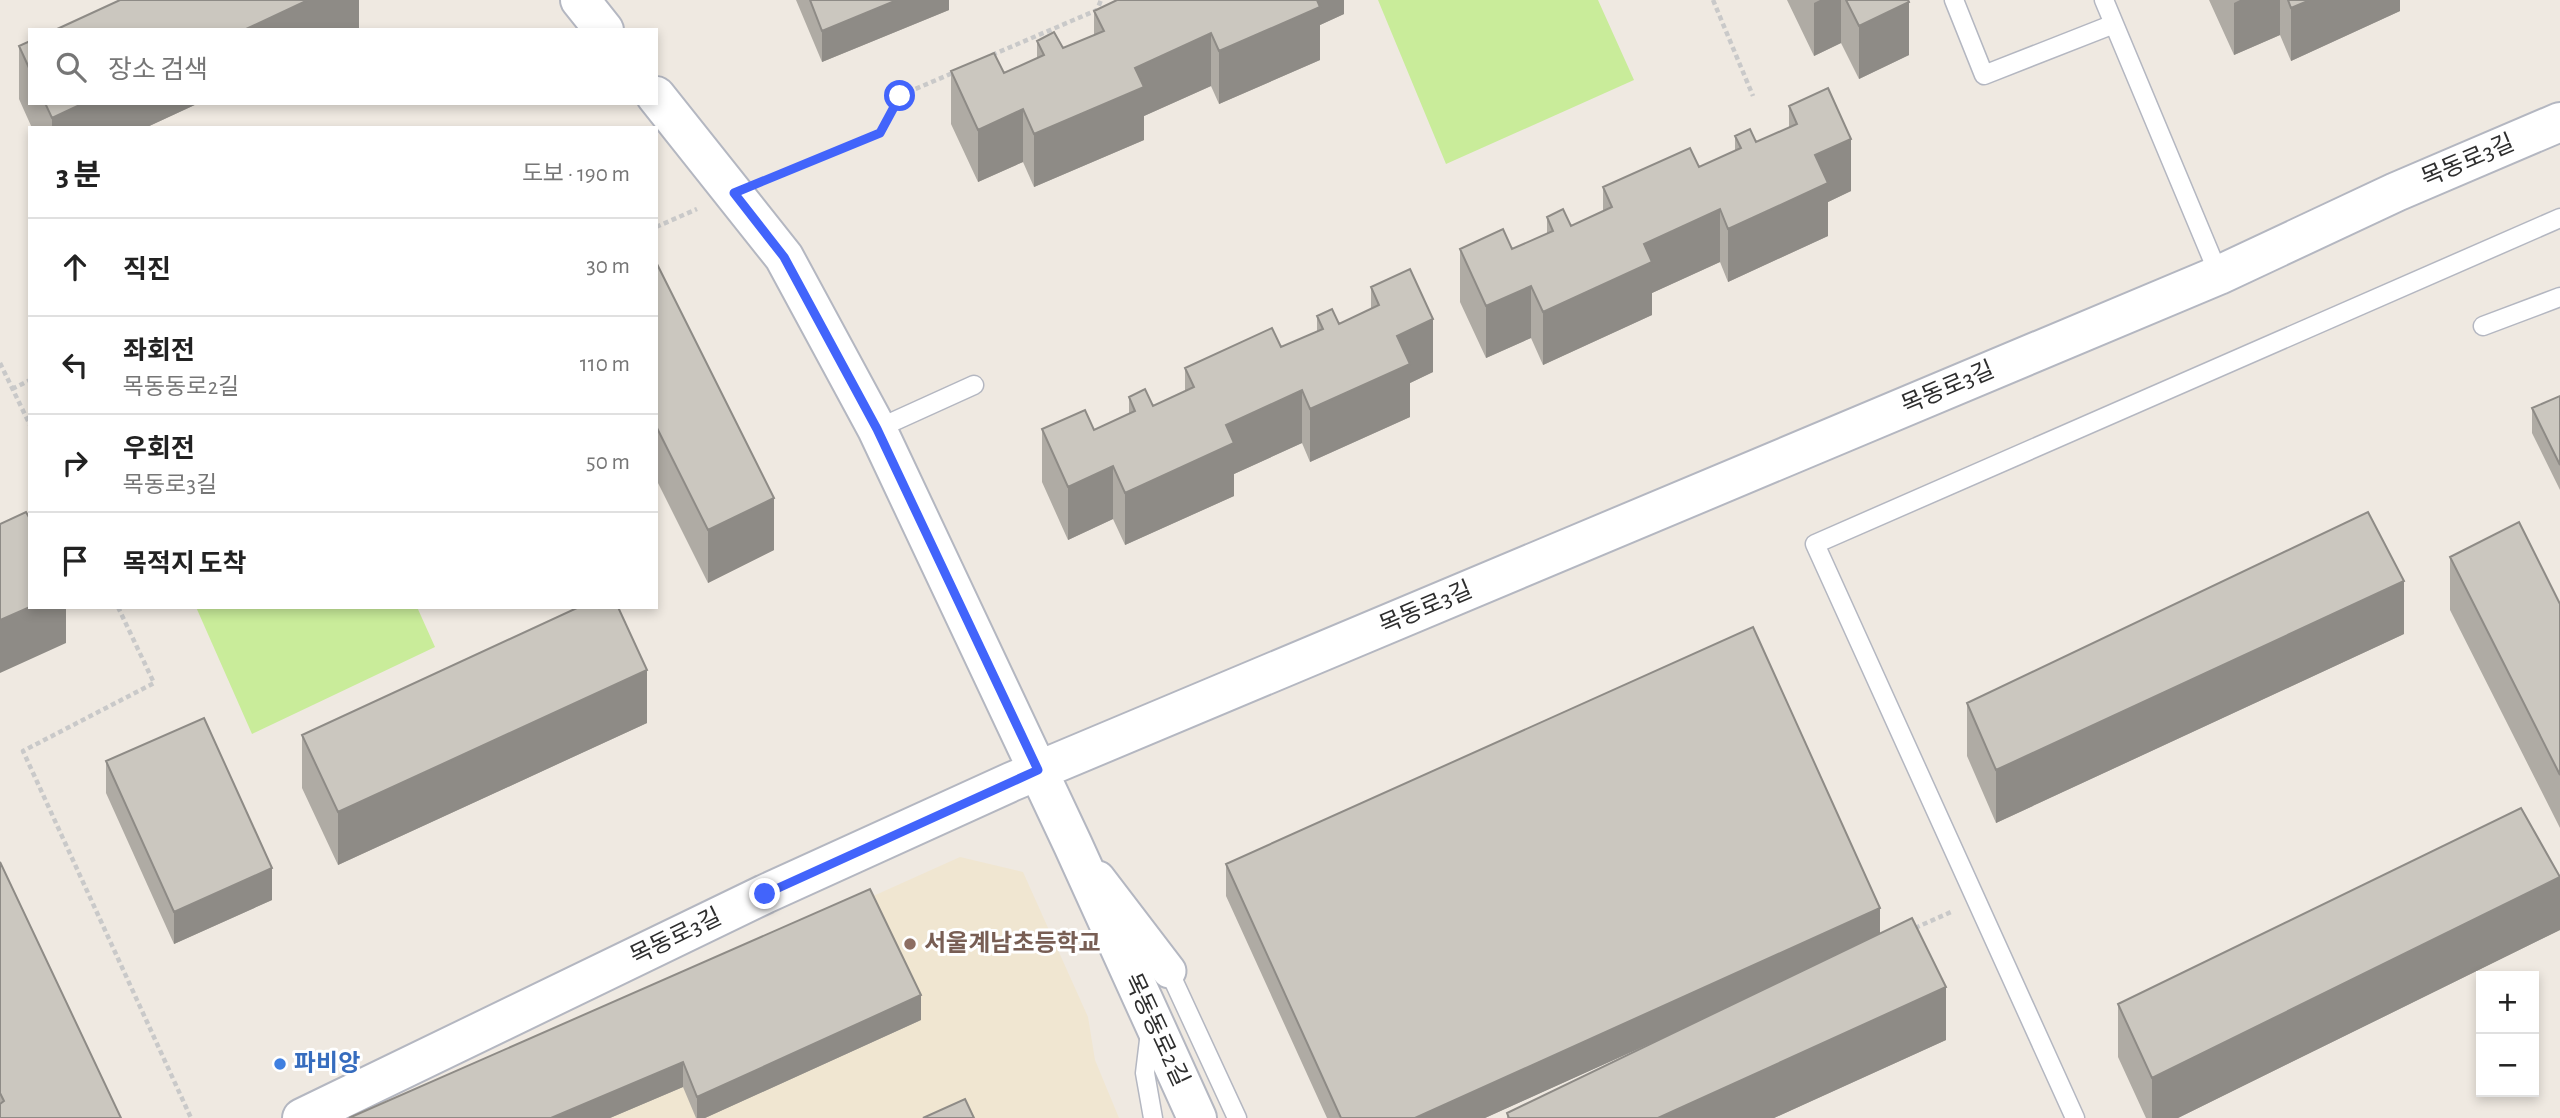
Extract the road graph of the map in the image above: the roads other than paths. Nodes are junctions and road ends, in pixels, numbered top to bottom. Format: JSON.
{"nodes":[{"id":1,"x":580,"y":0,"type":"edge"},
{"id":2,"x":1954,"y":0,"type":"edge"},
{"id":3,"x":2104,"y":0,"type":"edge"},
{"id":4,"x":2114,"y":24,"type":"junction"},
{"id":5,"x":602,"y":28,"type":"edge"},
{"id":6,"x":658,"y":98,"type":"edge"},
{"id":7,"x":2560,"y":122,"type":"edge"},
{"id":8,"x":2560,"y":218,"type":"edge"},
{"id":9,"x":2219,"y":275,"type":"junction"},
{"id":10,"x":2560,"y":297,"type":"edge"},
{"id":11,"x":2483,"y":326,"type":"dead end"},
{"id":12,"x":974,"y":385,"type":"dead end"},
{"id":13,"x":877,"y":429,"type":"junction"},
{"id":14,"x":1038,"y":770,"type":"junction"},
{"id":15,"x":1073,"y":845,"type":"junction"},
{"id":16,"x":1169,"y":971,"type":"joint"},
{"id":17,"x":1152,"y":1021,"type":"junction"},
{"id":18,"x":302,"y":1118,"type":"edge"},
{"id":19,"x":1153,"y":1118,"type":"edge"},
{"id":20,"x":1197,"y":1118,"type":"edge"},
{"id":21,"x":1237,"y":1118,"type":"edge"},
{"id":22,"x":2074,"y":1118,"type":"edge"}],
"edges":[{"from":1,"to":5,"type":"street"},
{"from":2,"to":4,"type":"lane"},
{"from":3,"to":4,"type":"lane"},
{"from":4,"to":9,"type":"lane"},
{"from":6,"to":13,"type":"street","name":"목동동로2길"},
{"from":7,"to":9,"type":"street","name":"목동로3길"},
{"from":8,"to":22,"type":"lane"},
{"from":9,"to":14,"type":"street","name":"목동로3길"},
{"from":10,"to":11,"type":"lane"},
{"from":12,"to":13,"type":"lane"},
{"from":13,"to":14,"type":"street","name":"목동동로2길"},
{"from":14,"to":15,"type":"street","name":"목동동로2길"},
{"from":14,"to":18,"type":"street","name":"목동로3길"},
{"from":15,"to":16,"type":"street"},
{"from":15,"to":17,"type":"street","name":"목동동로2길"},
{"from":16,"to":21,"type":"lane"},
{"from":17,"to":19,"type":"lane"},
{"from":17,"to":20,"type":"street","name":"목동동로2길"}]}
